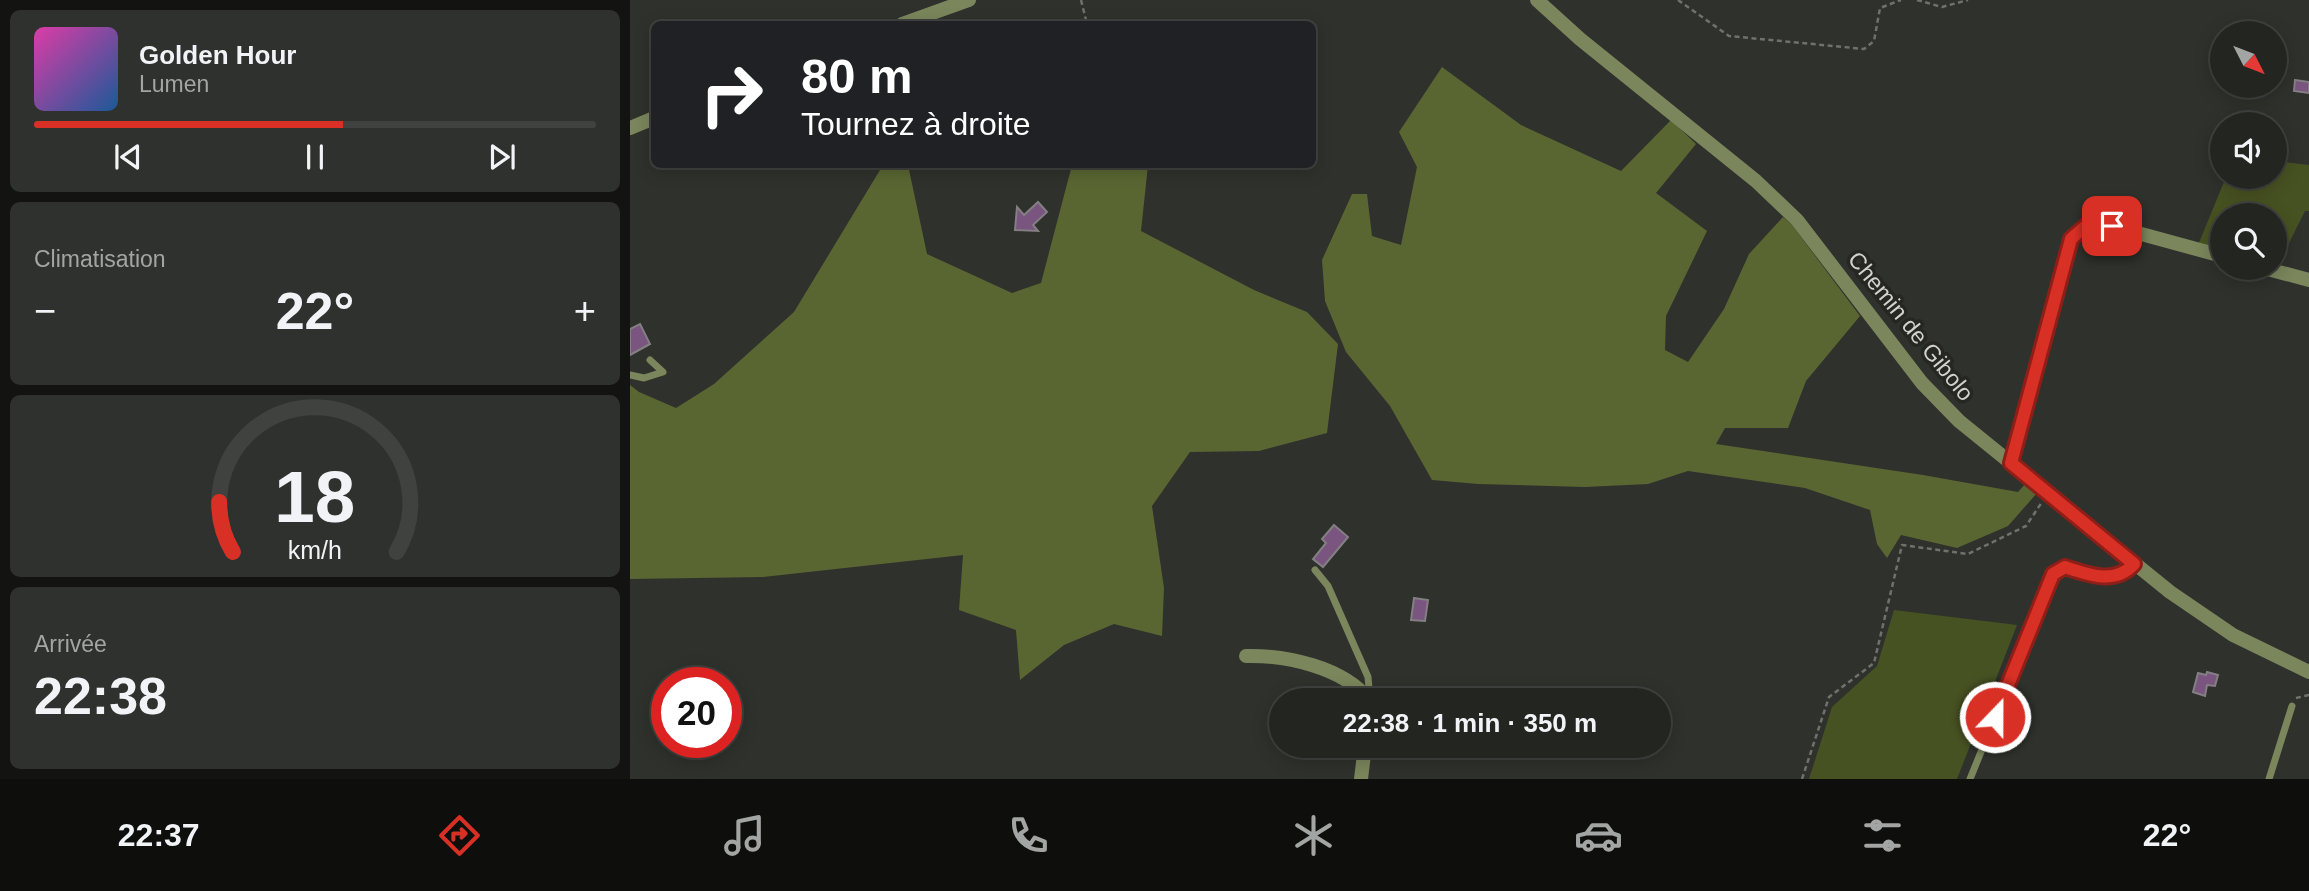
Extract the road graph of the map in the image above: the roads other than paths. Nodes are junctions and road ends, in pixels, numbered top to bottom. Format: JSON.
{"nodes":[{"id":1,"x":969,"y":0,"type":"edge"},
{"id":2,"x":1536,"y":0,"type":"edge"},
{"id":3,"x":910,"y":21,"type":"edge"},
{"id":4,"x":651,"y":119,"type":"edge"},
{"id":5,"x":630,"y":128,"type":"edge"},
{"id":6,"x":2210,"y":253,"type":"edge"},
{"id":7,"x":2287,"y":274,"type":"edge"},
{"id":8,"x":2309,"y":280,"type":"edge"},
{"id":9,"x":650,"y":360,"type":"dead end"},
{"id":10,"x":630,"y":375,"type":"edge"},
{"id":11,"x":2011,"y":463,"type":"junction"},
{"id":12,"x":2134,"y":564,"type":"junction"},
{"id":13,"x":1315,"y":570,"type":"dead end"},
{"id":14,"x":1246,"y":656,"type":"dead end"},
{"id":15,"x":2309,"y":672,"type":"edge"},
{"id":16,"x":1357,"y":688,"type":"edge"},
{"id":17,"x":1368,"y":688,"type":"edge"},
{"id":18,"x":2292,"y":706,"type":"dead end"},
{"id":19,"x":1364,"y":758,"type":"edge"},
{"id":20,"x":1361,"y":779,"type":"edge"},
{"id":21,"x":1970,"y":779,"type":"edge"},
{"id":22,"x":2269,"y":779,"type":"edge"}],
"edges":[{"from":1,"to":3,"type":"street"},
{"from":2,"to":11,"type":"street","name":"Chemin de Gibolo"},
{"from":4,"to":5,"type":"street"},
{"from":6,"to":11,"type":"street"},
{"from":7,"to":8,"type":"street"},
{"from":9,"to":10,"type":"lane"},
{"from":11,"to":12,"type":"street","name":"Chemin de Gibolo"},
{"from":12,"to":15,"type":"street","name":"Chemin de Gibolo"},
{"from":12,"to":21,"type":"lane"},
{"from":13,"to":17,"type":"lane"},
{"from":14,"to":16,"type":"street"},
{"from":18,"to":22,"type":"lane"},
{"from":19,"to":20,"type":"street"}]}
